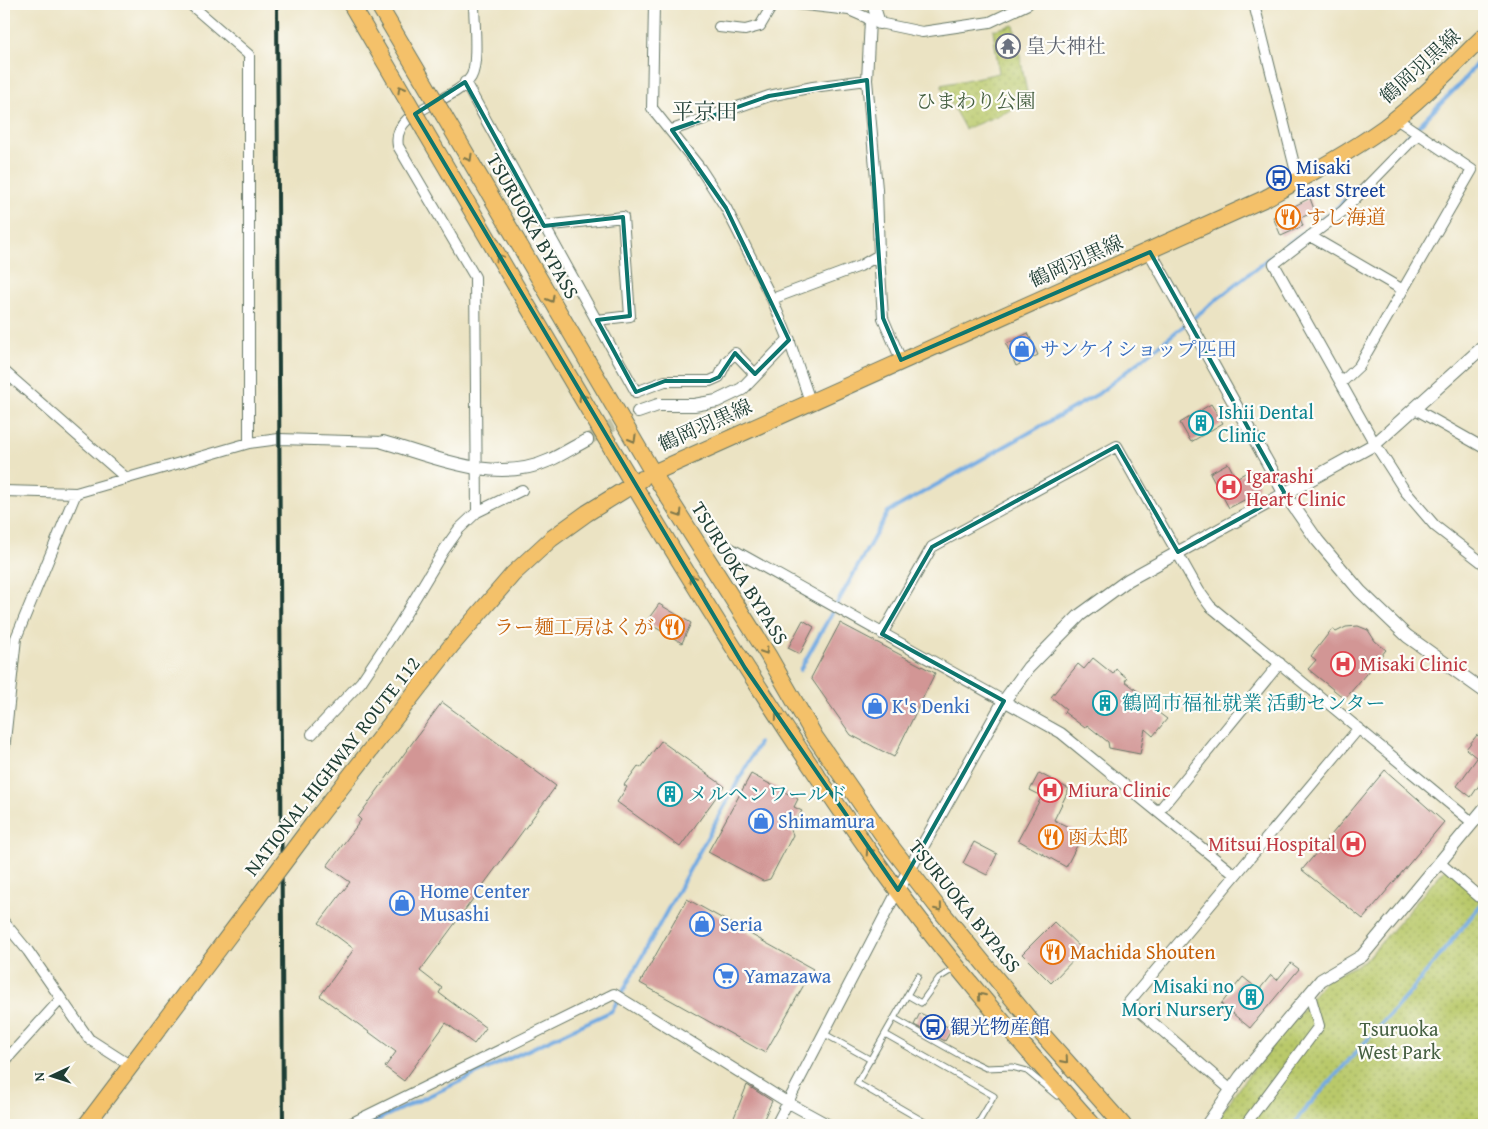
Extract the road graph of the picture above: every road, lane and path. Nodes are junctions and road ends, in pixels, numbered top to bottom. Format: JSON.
{"nodes":[{"id":1,"x":190,"y":4,"type":"edge"},
{"id":2,"x":351,"y":4,"type":"edge"},
{"id":3,"x":378,"y":4,"type":"edge"},
{"id":4,"x":474,"y":4,"type":"edge"},
{"id":5,"x":654,"y":4,"type":"edge"},
{"id":6,"x":773,"y":4,"type":"edge"},
{"id":7,"x":798,"y":4,"type":"edge"},
{"id":8,"x":873,"y":4,"type":"edge"},
{"id":9,"x":1028,"y":4,"type":"edge"},
{"id":10,"x":1254,"y":4,"type":"edge"},
{"id":11,"x":1009,"y":8,"type":"edge"},
{"id":12,"x":875,"y":22,"type":"junction"},
{"id":13,"x":719,"y":27,"type":"dead end"},
{"id":14,"x":1484,"y":36,"type":"edge"},
{"id":15,"x":867,"y":80,"type":"junction"},
{"id":16,"x":465,"y":82,"type":"junction"},
{"id":17,"x":1395,"y":118,"type":"junction"},
{"id":18,"x":672,"y":130,"type":"junction"},
{"id":19,"x":1418,"y":134,"type":"junction"},
{"id":20,"x":1298,"y":180,"type":"junction"},
{"id":21,"x":544,"y":226,"type":"junction"},
{"id":22,"x":1310,"y":236,"type":"junction"},
{"id":23,"x":1150,"y":252,"type":"junction"},
{"id":24,"x":879,"y":255,"type":"junction"},
{"id":25,"x":1404,"y":290,"type":"junction"},
{"id":26,"x":772,"y":299,"type":"junction"},
{"id":27,"x":597,"y":320,"type":"junction"},
{"id":28,"x":789,"y":340,"type":"junction"},
{"id":29,"x":1484,"y":345,"type":"edge"},
{"id":30,"x":902,"y":360,"type":"junction"},
{"id":31,"x":4,"y":371,"type":"edge"},
{"id":32,"x":755,"y":374,"type":"junction"},
{"id":33,"x":1342,"y":382,"type":"junction"},
{"id":34,"x":810,"y":401,"type":"junction"},
{"id":35,"x":1415,"y":409,"type":"junction"},
{"id":36,"x":638,"y":412,"type":"tunnel mouth"},
{"id":37,"x":587,"y":440,"type":"tunnel mouth"},
{"id":38,"x":383,"y":442,"type":"joint"},
{"id":39,"x":249,"y":443,"type":"junction"},
{"id":40,"x":1375,"y":444,"type":"junction"},
{"id":41,"x":1484,"y":448,"type":"edge"},
{"id":42,"x":477,"y":470,"type":"junction"},
{"id":43,"x":652,"y":473,"type":"junction"},
{"id":44,"x":126,"y":478,"type":"junction"},
{"id":45,"x":633,"y":484,"type":"junction"},
{"id":46,"x":522,"y":490,"type":"dead end"},
{"id":47,"x":4,"y":491,"type":"edge"},
{"id":48,"x":76,"y":493,"type":"junction"},
{"id":49,"x":1285,"y":494,"type":"junction"},
{"id":50,"x":477,"y":512,"type":"junction"},
{"id":51,"x":721,"y":543,"type":"dead end"},
{"id":52,"x":1178,"y":552,"type":"junction"},
{"id":53,"x":1484,"y":564,"type":"edge"},
{"id":54,"x":882,"y":634,"type":"junction"},
{"id":55,"x":1280,"y":663,"type":"junction"},
{"id":56,"x":1484,"y":691,"type":"edge"},
{"id":57,"x":1004,"y":701,"type":"junction"},
{"id":58,"x":1359,"y":728,"type":"junction"},
{"id":59,"x":312,"y":734,"type":"dead end"},
{"id":60,"x":4,"y":750,"type":"edge"},
{"id":61,"x":1484,"y":810,"type":"edge"},
{"id":62,"x":1158,"y":812,"type":"junction"},
{"id":63,"x":1473,"y":823,"type":"junction"},
{"id":64,"x":1440,"y":863,"type":"junction"},
{"id":65,"x":909,"y":870,"type":"junction"},
{"id":66,"x":1235,"y":875,"type":"junction"},
{"id":67,"x":898,"y":890,"type":"junction"},
{"id":68,"x":1484,"y":901,"type":"edge"},
{"id":69,"x":4,"y":922,"type":"edge"},
{"id":70,"x":957,"y":967,"type":"junction"},
{"id":71,"x":918,"y":976,"type":"dead end"},
{"id":72,"x":907,"y":995,"type":"junction"},
{"id":73,"x":1310,"y":995,"type":"junction"},
{"id":74,"x":60,"y":1000,"type":"junction"},
{"id":75,"x":894,"y":1018,"type":"junction"},
{"id":76,"x":823,"y":1032,"type":"junction"},
{"id":77,"x":885,"y":1034,"type":"junction"},
{"id":78,"x":871,"y":1060,"type":"junction"},
{"id":79,"x":4,"y":1062,"type":"edge"},
{"id":80,"x":131,"y":1066,"type":"junction"},
{"id":81,"x":1231,"y":1090,"type":"junction"},
{"id":82,"x":787,"y":1102,"type":"junction"},
{"id":83,"x":86,"y":1125,"type":"edge"},
{"id":84,"x":348,"y":1125,"type":"edge"},
{"id":85,"x":776,"y":1125,"type":"edge"},
{"id":86,"x":829,"y":1125,"type":"edge"},
{"id":87,"x":930,"y":1125,"type":"edge"},
{"id":88,"x":977,"y":1125,"type":"edge"},
{"id":89,"x":1093,"y":1125,"type":"edge"},
{"id":90,"x":1123,"y":1125,"type":"edge"},
{"id":91,"x":1207,"y":1125,"type":"edge"},
{"id":92,"x":1245,"y":1125,"type":"edge"}],
"edges":[{"from":1,"to":39,"type":"street"},
{"from":45,"to":2,"type":"main road","name":"TSURUOKA BYPASS","one_way":true,"bridge":true},
{"from":3,"to":43,"type":"main road","name":"TSURUOKA BYPASS","one_way":true,"bridge":true},
{"from":4,"to":16,"type":"street"},
{"from":5,"to":18,"type":"street"},
{"from":6,"to":13,"type":"street"},
{"from":7,"to":12,"type":"street"},
{"from":8,"to":12,"type":"street"},
{"from":9,"to":11,"type":"street"},
{"from":10,"to":20,"type":"street"},
{"from":11,"to":12,"type":"street"},
{"from":12,"to":15,"type":"street"},
{"from":14,"to":17,"type":"main road","name":"鶴岡羽黒線"},
{"from":15,"to":18,"type":"street"},
{"from":15,"to":24,"type":"street"},
{"from":16,"to":21,"type":"street"},
{"from":16,"to":42,"type":"street"},
{"from":17,"to":19,"type":"street"},
{"from":17,"to":20,"type":"main road","name":"鶴岡羽黒線"},
{"from":18,"to":26,"type":"street"},
{"from":19,"to":22,"type":"street"},
{"from":19,"to":25,"type":"street"},
{"from":20,"to":23,"type":"main road","name":"鶴岡羽黒線"},
{"from":21,"to":27,"type":"street"},
{"from":21,"to":27,"type":"street"},
{"from":22,"to":25,"type":"street"},
{"from":22,"to":33,"type":"street"},
{"from":23,"to":30,"type":"main road","name":"鶴岡羽黒線"},
{"from":23,"to":49,"type":"street"},
{"from":24,"to":26,"type":"street"},
{"from":24,"to":30,"type":"street"},
{"from":25,"to":33,"type":"street"},
{"from":26,"to":28,"type":"street"},
{"from":27,"to":32,"type":"street"},
{"from":28,"to":32,"type":"street"},
{"from":28,"to":34,"type":"street"},
{"from":29,"to":35,"type":"street"},
{"from":30,"to":34,"type":"main road","name":"鶴岡羽黒線"},
{"from":31,"to":44,"type":"street"},
{"from":32,"to":36,"type":"street"},
{"from":33,"to":40,"type":"street"},
{"from":34,"to":43,"type":"main road","name":"鶴岡羽黒線"},
{"from":35,"to":40,"type":"street"},
{"from":35,"to":41,"type":"street"},
{"from":37,"to":42,"type":"street"},
{"from":38,"to":39,"type":"street"},
{"from":38,"to":42,"type":"street"},
{"from":39,"to":44,"type":"street"},
{"from":40,"to":49,"type":"street"},
{"from":40,"to":53,"type":"street"},
{"from":42,"to":50,"type":"street"},
{"from":43,"to":45,"type":"main road","name":"NATIONAL HIGHWAY ROUTE 112"},
{"from":43,"to":65,"type":"main road","name":"TSURUOKA BYPASS","one_way":true},
{"from":44,"to":48,"type":"street"},
{"from":67,"to":45,"type":"main road","name":"TSURUOKA BYPASS","one_way":true},
{"from":45,"to":80,"type":"main road","name":"NATIONAL HIGHWAY ROUTE 112","bridge":true},
{"from":46,"to":50,"type":"street"},
{"from":47,"to":48,"type":"street"},
{"from":48,"to":60,"type":"street"},
{"from":49,"to":52,"type":"street"},
{"from":49,"to":56,"type":"street"},
{"from":50,"to":59,"type":"street"},
{"from":51,"to":54,"type":"street"},
{"from":52,"to":54,"type":"street"},
{"from":52,"to":55,"type":"street"},
{"from":52,"to":57,"type":"street"},
{"from":54,"to":57,"type":"street"},
{"from":55,"to":58,"type":"street"},
{"from":55,"to":62,"type":"street"},
{"from":57,"to":62,"type":"street"},
{"from":57,"to":65,"type":"street"},
{"from":58,"to":63,"type":"street"},
{"from":58,"to":66,"type":"street"},
{"from":61,"to":63,"type":"street"},
{"from":62,"to":66,"type":"street"},
{"from":63,"to":64,"type":"street"},
{"from":64,"to":68,"type":"street"},
{"from":64,"to":73,"type":"street"},
{"from":65,"to":67,"type":"street"},
{"from":65,"to":90,"type":"main road","name":"TSURUOKA BYPASS","one_way":true},
{"from":66,"to":81,"type":"street"},
{"from":67,"to":70,"type":"main road","name":"TSURUOKA BYPASS"},
{"from":67,"to":76,"type":"street"},
{"from":69,"to":74,"type":"street"},
{"from":70,"to":72,"type":"lane"},
{"from":89,"to":70,"type":"main road","name":"TSURUOKA BYPASS","one_way":true},
{"from":71,"to":72,"type":"lane"},
{"from":72,"to":75,"type":"lane"},
{"from":73,"to":81,"type":"street"},
{"from":73,"to":92,"type":"street"},
{"from":74,"to":79,"type":"street"},
{"from":74,"to":80,"type":"street"},
{"from":75,"to":77,"type":"lane"},
{"from":75,"to":89,"type":"lane"},
{"from":76,"to":78,"type":"lane"},
{"from":76,"to":82,"type":"street"},
{"from":77,"to":78,"type":"lane"},
{"from":77,"to":88,"type":"lane"},
{"from":78,"to":87,"type":"lane"},
{"from":80,"to":83,"type":"main road","name":"NATIONAL HIGHWAY ROUTE 112"},
{"from":81,"to":91,"type":"street"},
{"from":82,"to":84,"type":"street"},
{"from":82,"to":85,"type":"street"},
{"from":82,"to":86,"type":"street"}]}
